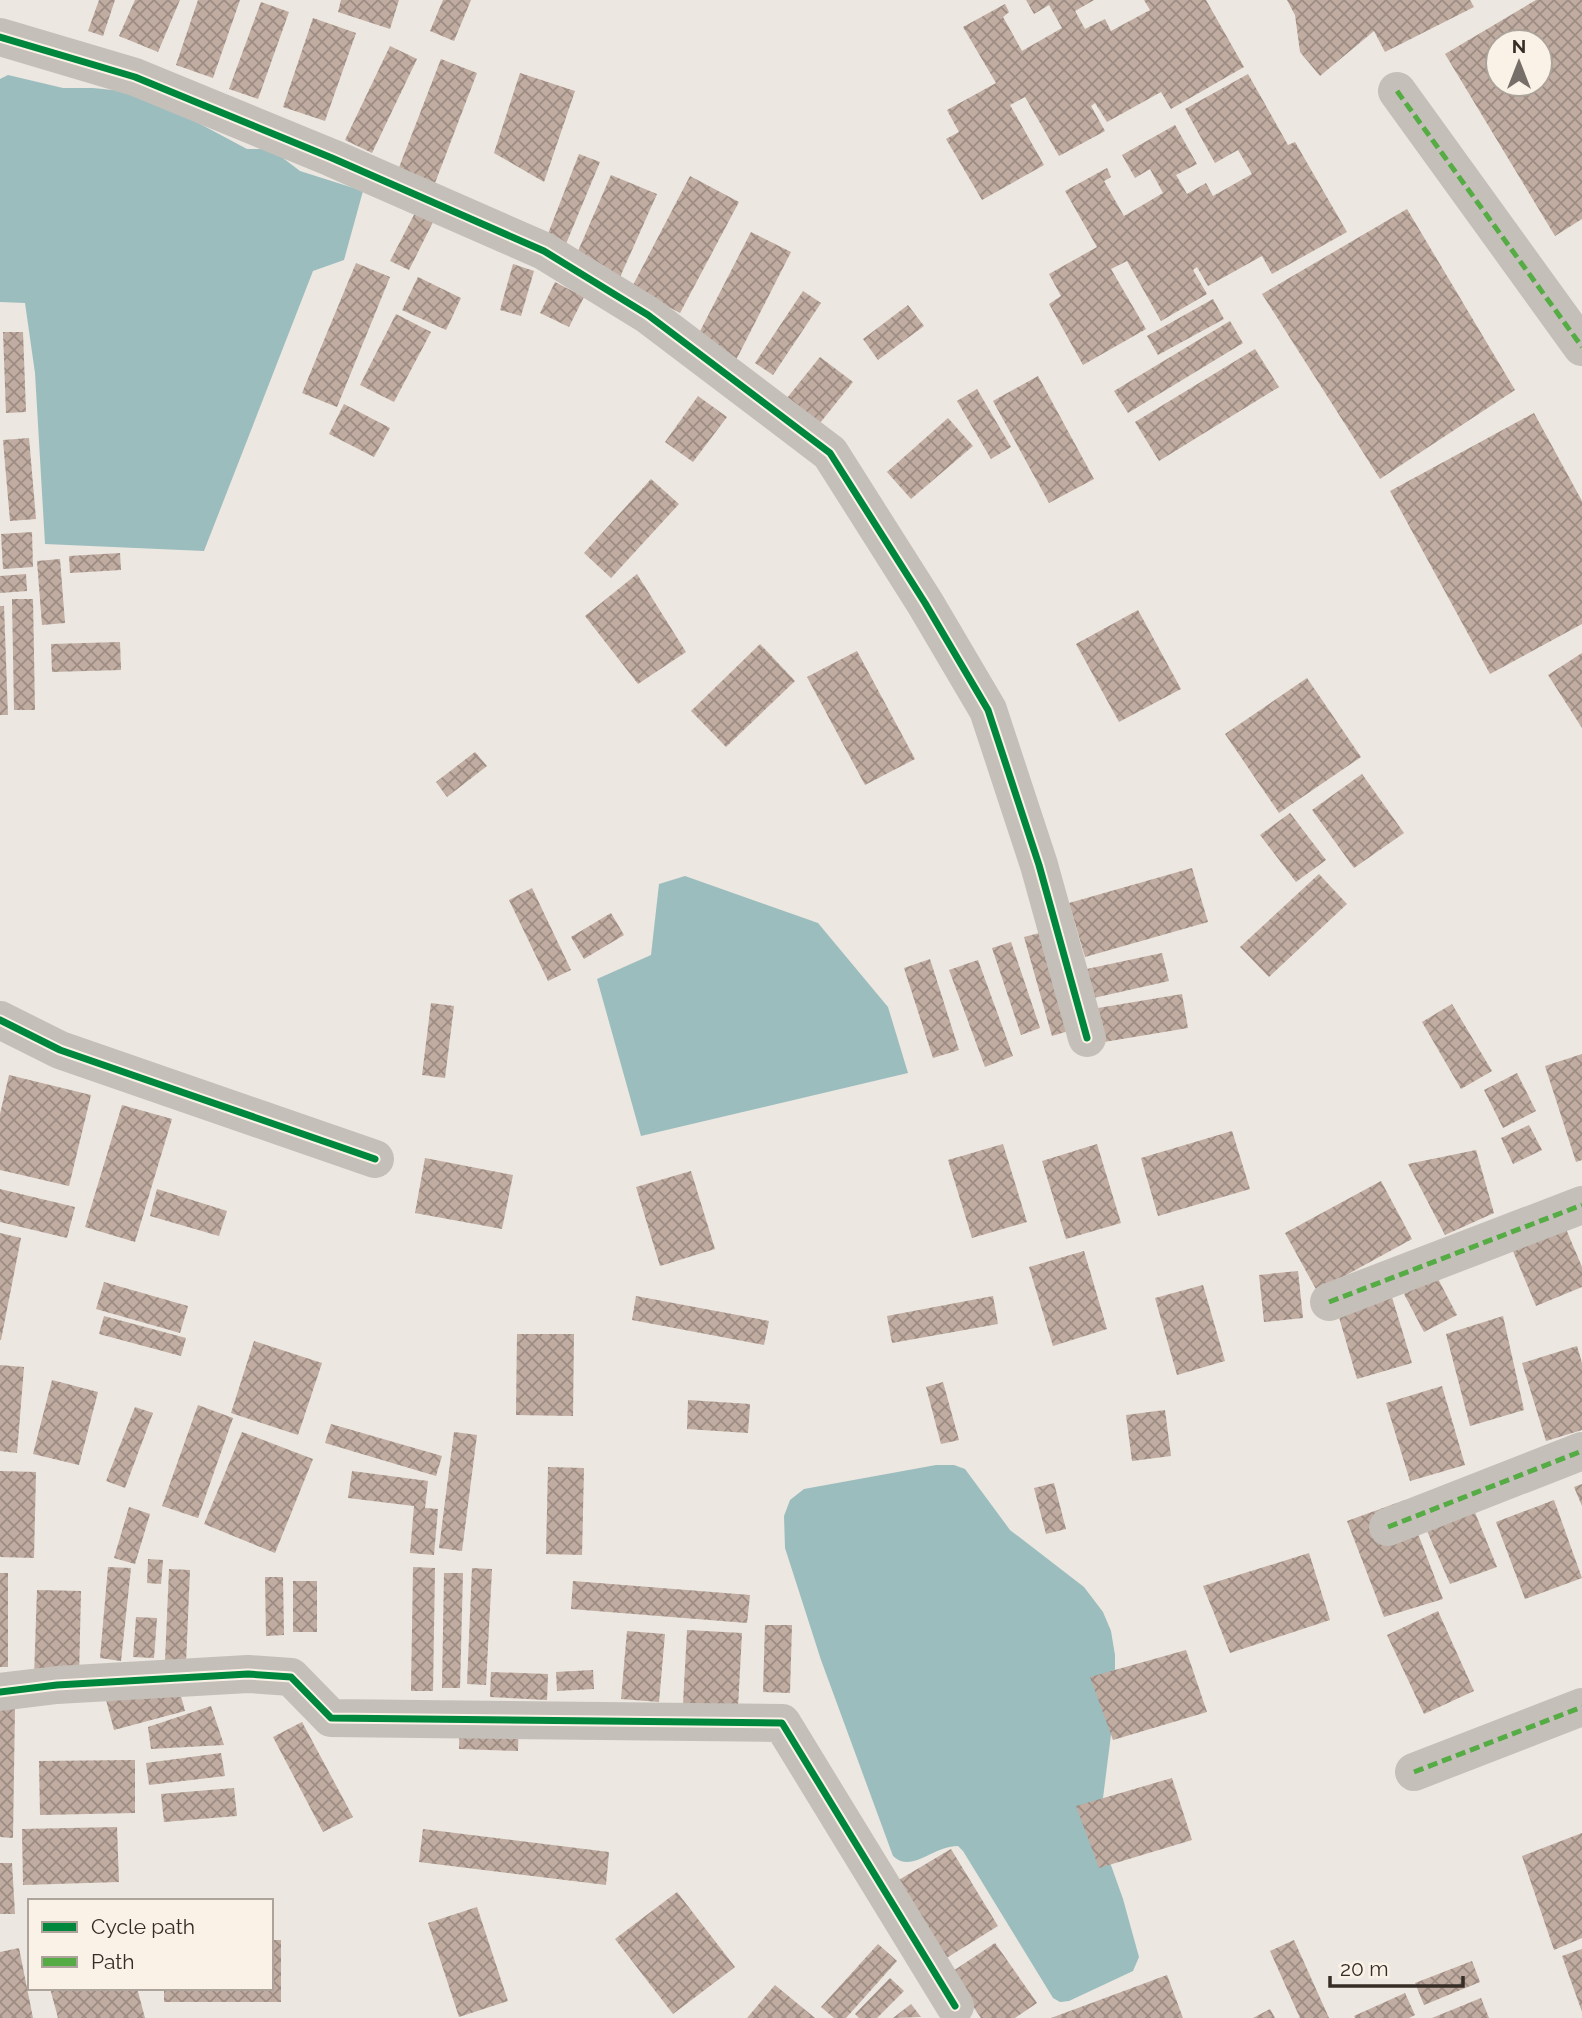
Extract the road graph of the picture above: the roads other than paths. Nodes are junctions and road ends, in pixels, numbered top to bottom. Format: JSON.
{"nodes":[{"id":1,"x":0,"y":37,"type":"edge"},
{"id":2,"x":1397,"y":91,"type":"dead end"},
{"id":3,"x":1582,"y":347,"type":"edge"},
{"id":4,"x":0,"y":1020,"type":"edge"},
{"id":5,"x":1087,"y":1038,"type":"dead end"},
{"id":6,"x":375,"y":1159,"type":"dead end"},
{"id":7,"x":1582,"y":1205,"type":"edge"},
{"id":8,"x":1329,"y":1302,"type":"dead end"},
{"id":9,"x":1582,"y":1451,"type":"edge"},
{"id":10,"x":1388,"y":1527,"type":"dead end"},
{"id":11,"x":0,"y":1692,"type":"edge"},
{"id":12,"x":1582,"y":1707,"type":"edge"},
{"id":13,"x":1414,"y":1772,"type":"dead end"},
{"id":14,"x":955,"y":2006,"type":"dead end"}],
"edges":[{"from":1,"to":5,"type":"street"},
{"from":2,"to":3,"type":"street"},
{"from":4,"to":6,"type":"street"},
{"from":7,"to":8,"type":"street"},
{"from":9,"to":10,"type":"street"},
{"from":11,"to":14,"type":"street"},
{"from":12,"to":13,"type":"street"}]}
